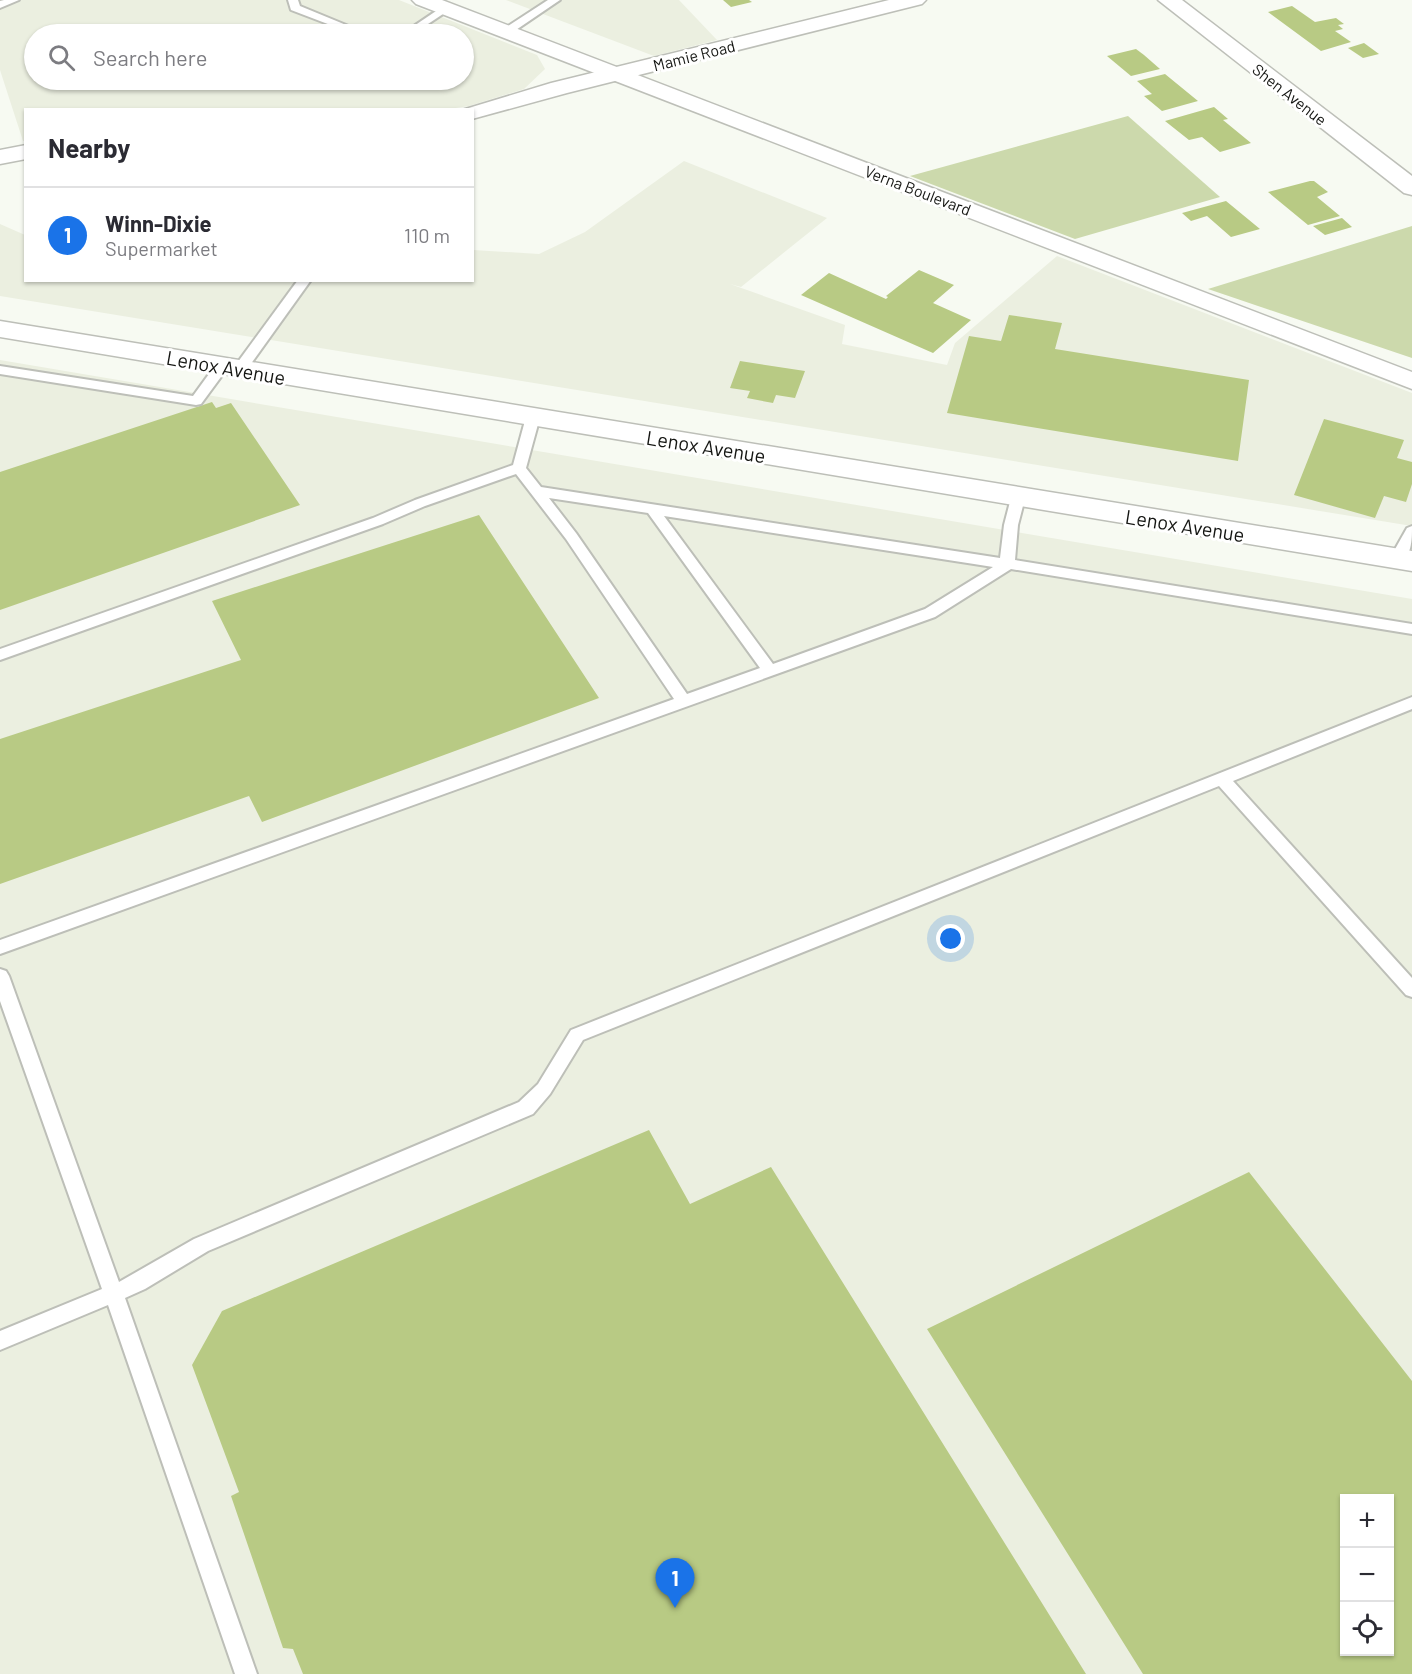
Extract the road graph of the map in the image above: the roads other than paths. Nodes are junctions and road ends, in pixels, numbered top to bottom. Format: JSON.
{"nodes":[{"id":1,"x":14,"y":0,"type":"edge"},
{"id":2,"x":293,"y":0,"type":"edge"},
{"id":3,"x":555,"y":0,"type":"edge"},
{"id":4,"x":915,"y":0,"type":"edge"},
{"id":5,"x":1169,"y":0,"type":"edge"},
{"id":6,"x":434,"y":4,"type":"edge"},
{"id":7,"x":0,"y":5,"type":"edge"},
{"id":8,"x":337,"y":24,"type":"edge"},
{"id":9,"x":416,"y":24,"type":"edge"},
{"id":10,"x":506,"y":32,"type":"junction"},
{"id":11,"x":617,"y":74,"type":"junction"},
{"id":12,"x":474,"y":111,"type":"edge"},
{"id":13,"x":24,"y":152,"type":"edge"},
{"id":14,"x":0,"y":157,"type":"edge"},
{"id":15,"x":1412,"y":188,"type":"edge"},
{"id":16,"x":303,"y":282,"type":"edge"},
{"id":17,"x":0,"y":329,"type":"edge"},
{"id":18,"x":231,"y":368,"type":"junction"},
{"id":19,"x":0,"y":370,"type":"edge"},
{"id":20,"x":1412,"y":381,"type":"edge"},
{"id":21,"x":533,"y":417,"type":"junction"},
{"id":22,"x":519,"y":468,"type":"junction"},
{"id":23,"x":536,"y":490,"type":"junction"},
{"id":24,"x":1018,"y":498,"type":"junction"},
{"id":25,"x":652,"y":509,"type":"junction"},
{"id":26,"x":1412,"y":531,"type":"edge"},
{"id":27,"x":1404,"y":560,"type":"edge"},
{"id":28,"x":1007,"y":565,"type":"junction"},
{"id":29,"x":1412,"y":629,"type":"edge"},
{"id":30,"x":0,"y":655,"type":"edge"},
{"id":31,"x":769,"y":670,"type":"junction"},
{"id":32,"x":683,"y":700,"type":"junction"},
{"id":33,"x":1412,"y":703,"type":"edge"},
{"id":34,"x":1221,"y":778,"type":"junction"},
{"id":35,"x":0,"y":947,"type":"edge"},
{"id":36,"x":0,"y":976,"type":"edge"},
{"id":37,"x":1412,"y":990,"type":"edge"},
{"id":38,"x":113,"y":1293,"type":"junction"},
{"id":39,"x":0,"y":1341,"type":"edge"},
{"id":40,"x":246,"y":1674,"type":"edge"}],
"edges":[{"from":1,"to":7,"type":"lane"},
{"from":2,"to":8,"type":"lane"},
{"from":3,"to":10,"type":"lane"},
{"from":4,"to":11,"type":"street","name":"Mamie Road"},
{"from":5,"to":15,"type":"street","name":"Shen Avenue"},
{"from":6,"to":9,"type":"lane"},
{"from":6,"to":10,"type":"street","name":"Verna Boulevard"},
{"from":10,"to":11,"type":"street","name":"Verna Boulevard"},
{"from":11,"to":12,"type":"street","name":"Mamie Road"},
{"from":11,"to":20,"type":"street","name":"Verna Boulevard"},
{"from":13,"to":14,"type":"street"},
{"from":16,"to":18,"type":"lane"},
{"from":17,"to":18,"type":"street","name":"Lenox Avenue"},
{"from":18,"to":19,"type":"lane"},
{"from":18,"to":21,"type":"street","name":"Lenox Avenue"},
{"from":21,"to":22,"type":"lane"},
{"from":21,"to":24,"type":"street","name":"Lenox Avenue"},
{"from":22,"to":23,"type":"lane"},
{"from":22,"to":30,"type":"lane"},
{"from":23,"to":25,"type":"lane"},
{"from":23,"to":32,"type":"lane"},
{"from":24,"to":27,"type":"street","name":"Lenox Avenue"},
{"from":24,"to":28,"type":"lane"},
{"from":25,"to":28,"type":"lane"},
{"from":25,"to":31,"type":"lane"},
{"from":26,"to":27,"type":"lane"},
{"from":28,"to":29,"type":"lane"},
{"from":28,"to":31,"type":"lane"},
{"from":31,"to":32,"type":"lane"},
{"from":32,"to":35,"type":"lane"},
{"from":33,"to":34,"type":"lane"},
{"from":34,"to":37,"type":"lane"},
{"from":34,"to":38,"type":"lane"},
{"from":36,"to":38,"type":"lane"},
{"from":38,"to":39,"type":"lane"},
{"from":38,"to":40,"type":"lane"}]}
